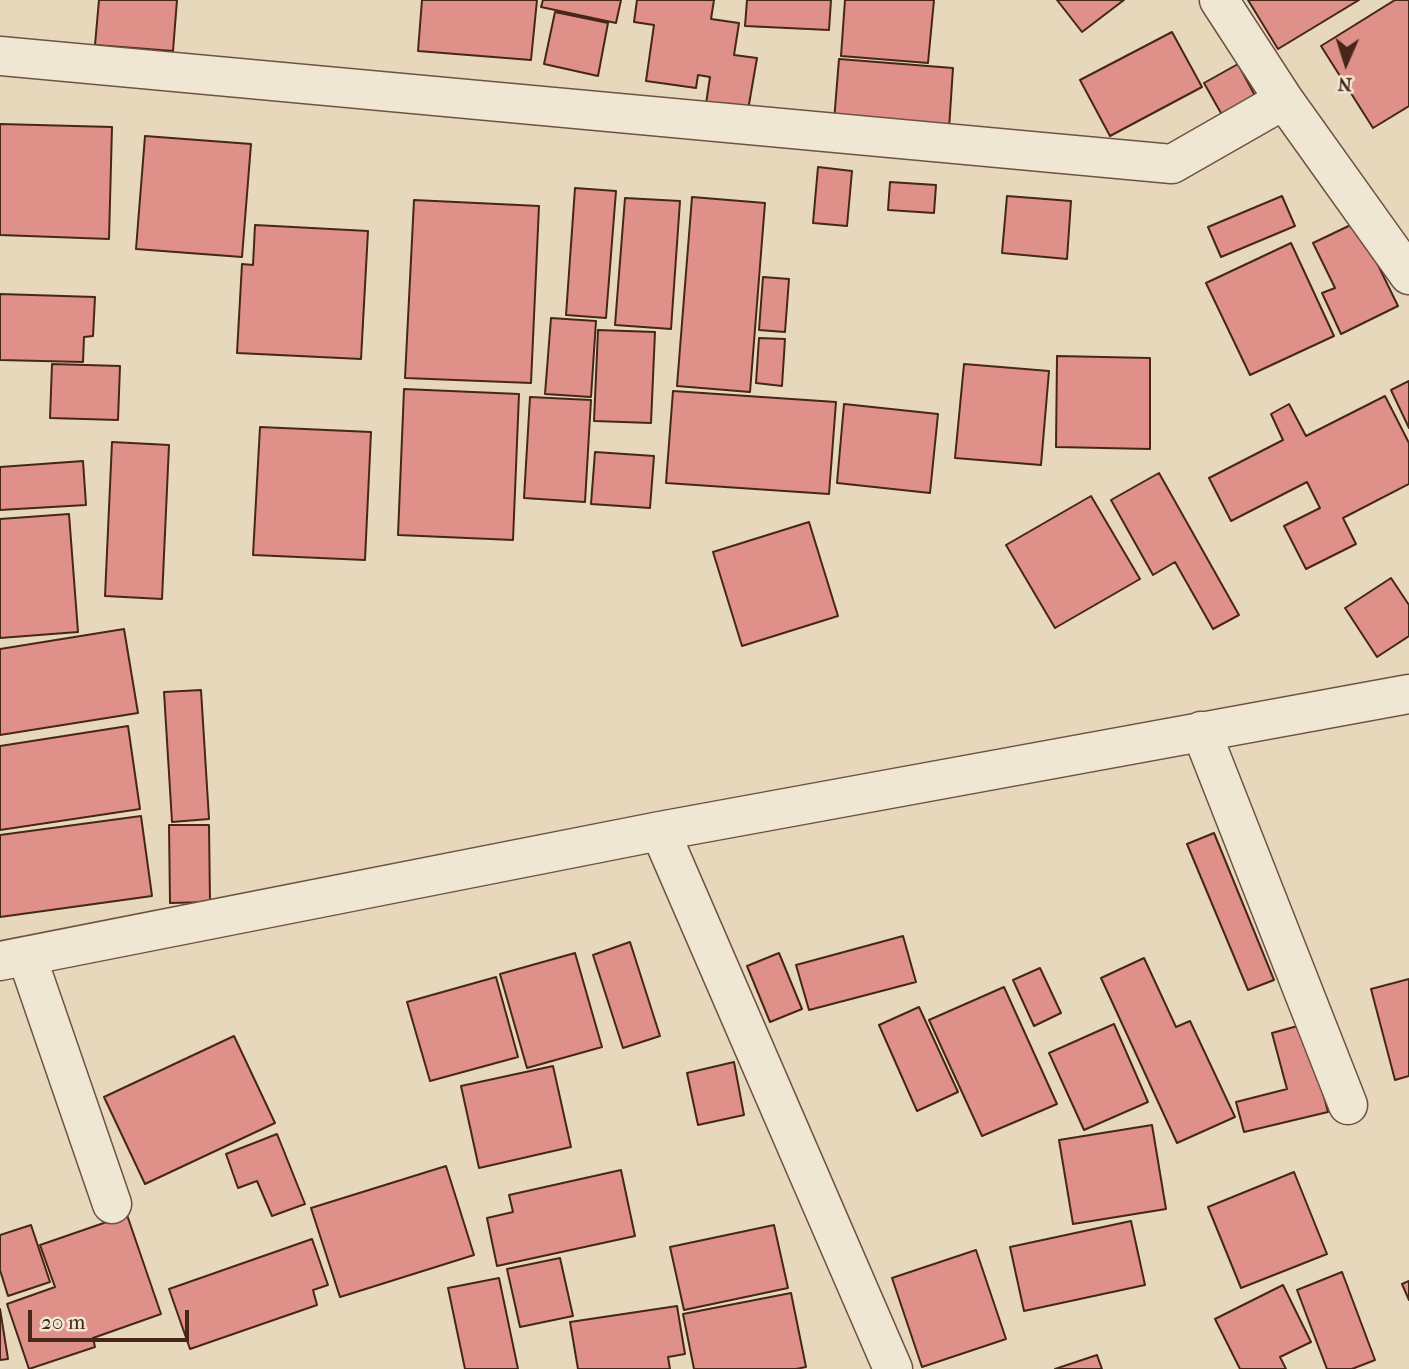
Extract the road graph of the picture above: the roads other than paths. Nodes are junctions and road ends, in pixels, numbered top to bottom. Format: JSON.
{"nodes":[{"id":1,"x":1219,"y":0,"type":"edge"},
{"id":2,"x":0,"y":56,"type":"edge"},
{"id":3,"x":1284,"y":100,"type":"junction"},
{"id":4,"x":1409,"y":275,"type":"edge"},
{"id":5,"x":1409,"y":694,"type":"edge"},
{"id":6,"x":1201,"y":731,"type":"junction"},
{"id":7,"x":660,"y":831,"type":"junction"},
{"id":8,"x":13,"y":959,"type":"edge"},
{"id":9,"x":1348,"y":1105,"type":"dead end"},
{"id":10,"x":112,"y":1203,"type":"dead end"},
{"id":11,"x":892,"y":1369,"type":"edge"}],
"edges":[{"from":1,"to":3,"type":"street"},
{"from":2,"to":3,"type":"street"},
{"from":3,"to":4,"type":"street"},
{"from":5,"to":6,"type":"street"},
{"from":6,"to":7,"type":"street"},
{"from":6,"to":9,"type":"street"},
{"from":7,"to":8,"type":"street"},
{"from":7,"to":11,"type":"street"},
{"from":8,"to":10,"type":"street"}]}
